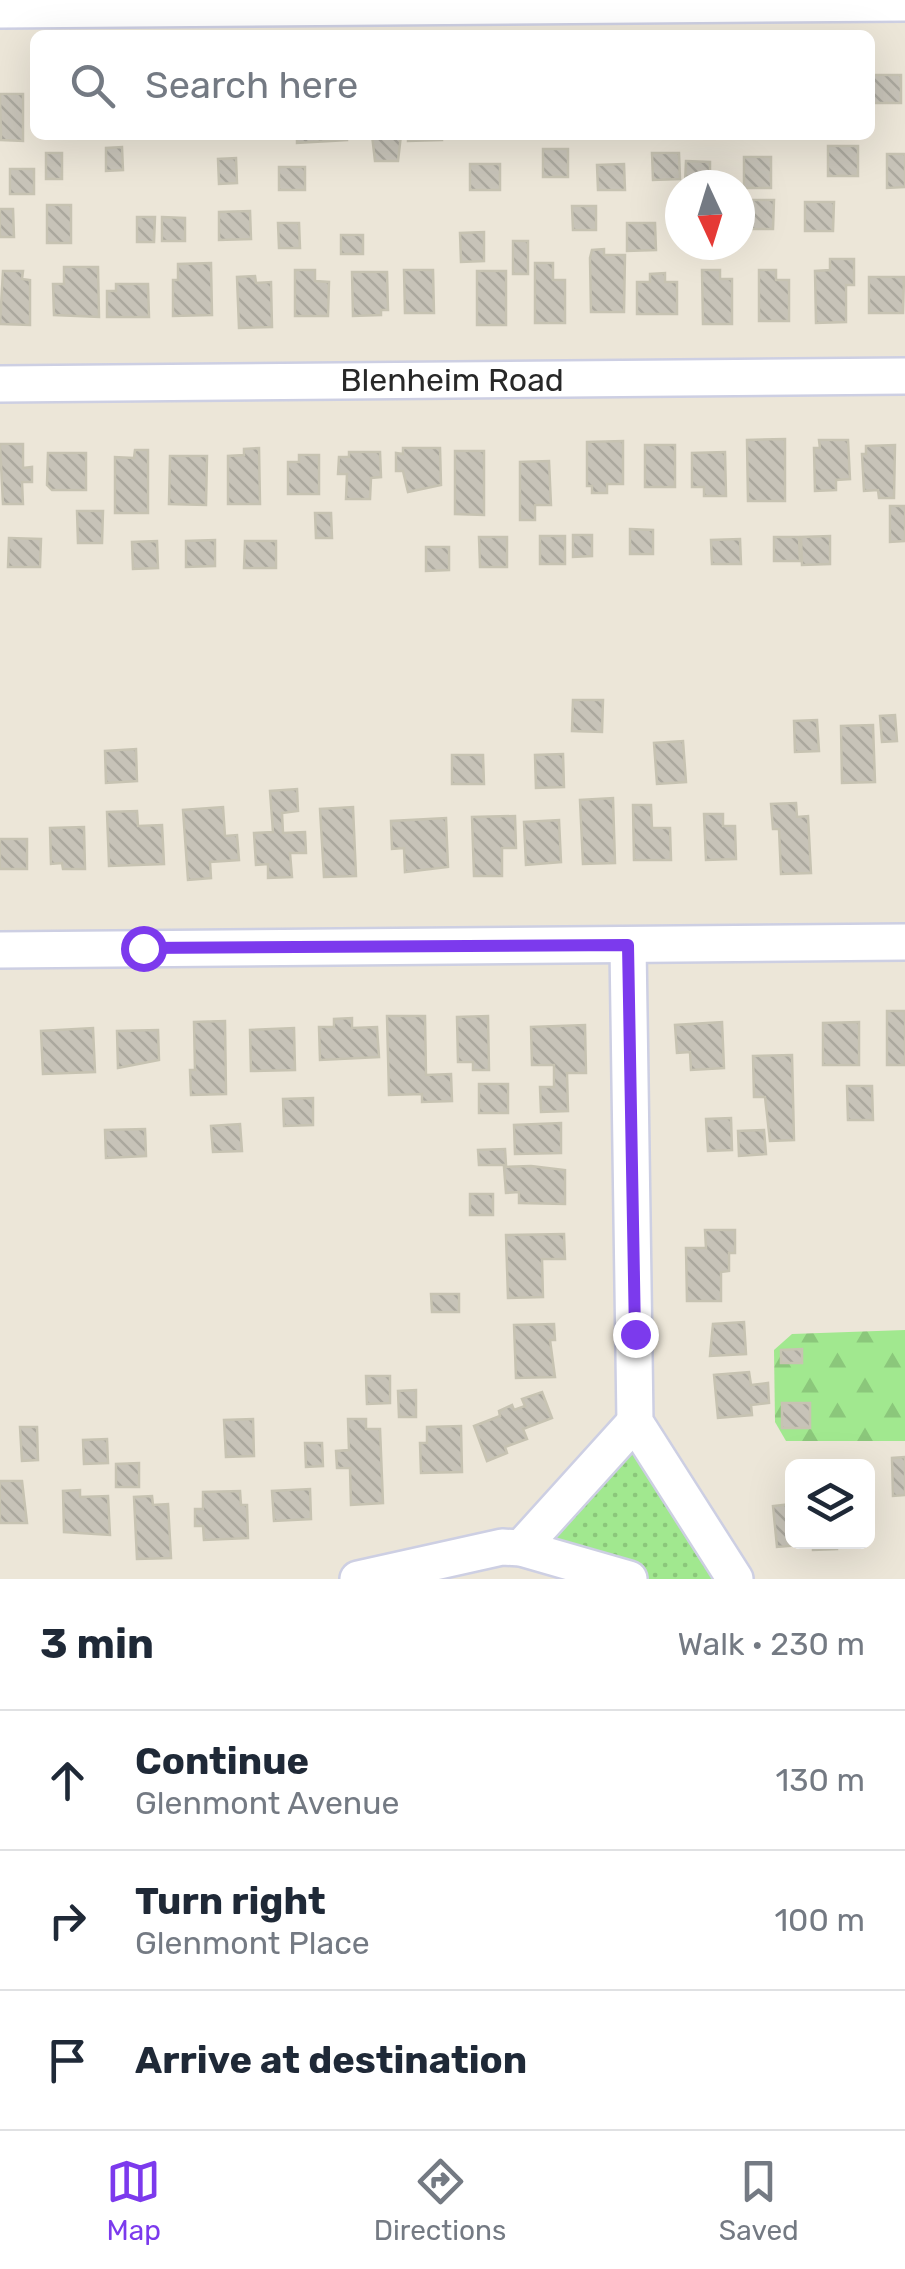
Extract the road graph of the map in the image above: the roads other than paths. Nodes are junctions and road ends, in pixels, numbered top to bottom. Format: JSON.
{"nodes":[{"id":1,"x":905,"y":3,"type":"edge"},
{"id":2,"x":0,"y":10,"type":"edge"},
{"id":3,"x":905,"y":376,"type":"edge"},
{"id":4,"x":0,"y":384,"type":"edge"},
{"id":5,"x":905,"y":942,"type":"edge"},
{"id":6,"x":628,"y":945,"type":"junction"},
{"id":7,"x":0,"y":950,"type":"edge"},
{"id":8,"x":634,"y":1422,"type":"junction"},
{"id":9,"x":521,"y":1548,"type":"junction"},
{"id":10,"x":358,"y":1579,"type":"edge"},
{"id":11,"x":629,"y":1579,"type":"edge"},
{"id":12,"x":735,"y":1579,"type":"edge"}],
"edges":[{"from":1,"to":2,"type":"street"},
{"from":3,"to":4,"type":"street","name":"Blenheim Road"},
{"from":5,"to":6,"type":"street"},
{"from":6,"to":7,"type":"street"},
{"from":6,"to":8,"type":"street"},
{"from":8,"to":9,"type":"street"},
{"from":8,"to":12,"type":"street"},
{"from":9,"to":10,"type":"street"},
{"from":9,"to":11,"type":"street"}]}
